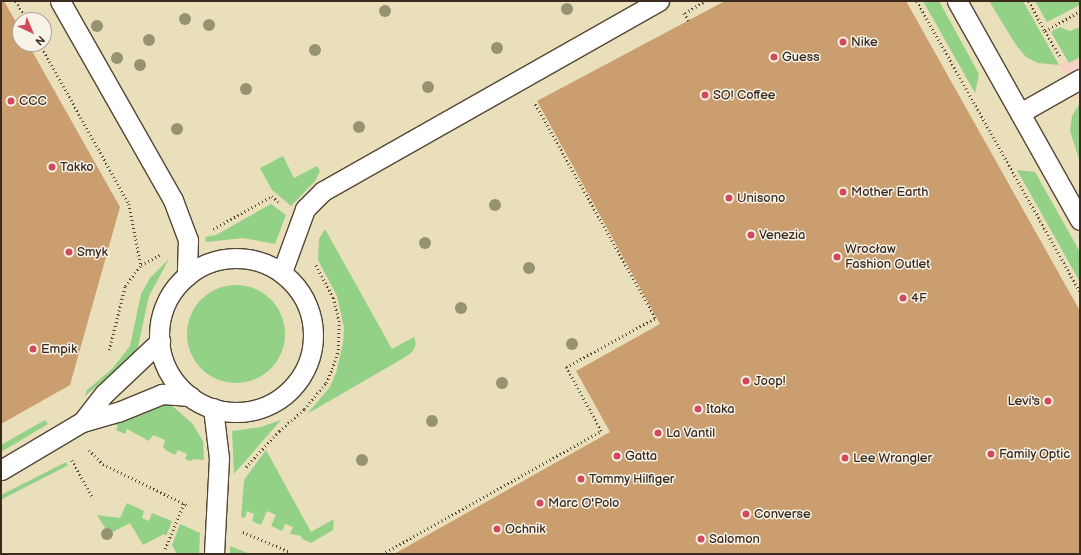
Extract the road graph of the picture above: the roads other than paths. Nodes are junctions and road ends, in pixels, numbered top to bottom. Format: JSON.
{"nodes":[{"id":1,"x":60,"y":1,"type":"edge"},
{"id":2,"x":659,"y":1,"type":"edge"},
{"id":3,"x":957,"y":1,"type":"edge"},
{"id":4,"x":1080,"y":79,"type":"edge"},
{"id":5,"x":1020,"y":112,"type":"junction"},
{"id":6,"x":1080,"y":220,"type":"edge"},
{"id":7,"x":282,"y":272,"type":"junction"},
{"id":8,"x":187,"y":276,"type":"junction"},
{"id":9,"x":160,"y":341,"type":"junction"},
{"id":10,"x":190,"y":396,"type":"junction"},
{"id":11,"x":213,"y":408,"type":"junction"},
{"id":12,"x":82,"y":422,"type":"junction"},
{"id":13,"x":1,"y":470,"type":"edge"},
{"id":14,"x":214,"y":554,"type":"edge"}],
"edges":[{"from":1,"to":8,"type":"lane"},
{"from":2,"to":7,"type":"lane"},
{"from":3,"to":5,"type":"lane"},
{"from":4,"to":5,"type":"lane"},
{"from":5,"to":6,"type":"lane"},
{"from":7,"to":8,"type":"lane"},
{"from":7,"to":11,"type":"lane"},
{"from":8,"to":9,"type":"lane"},
{"from":9,"to":10,"type":"lane"},
{"from":9,"to":12,"type":"lane"},
{"from":10,"to":11,"type":"lane"},
{"from":10,"to":12,"type":"lane"},
{"from":11,"to":14,"type":"lane"},
{"from":12,"to":13,"type":"lane"}]}
